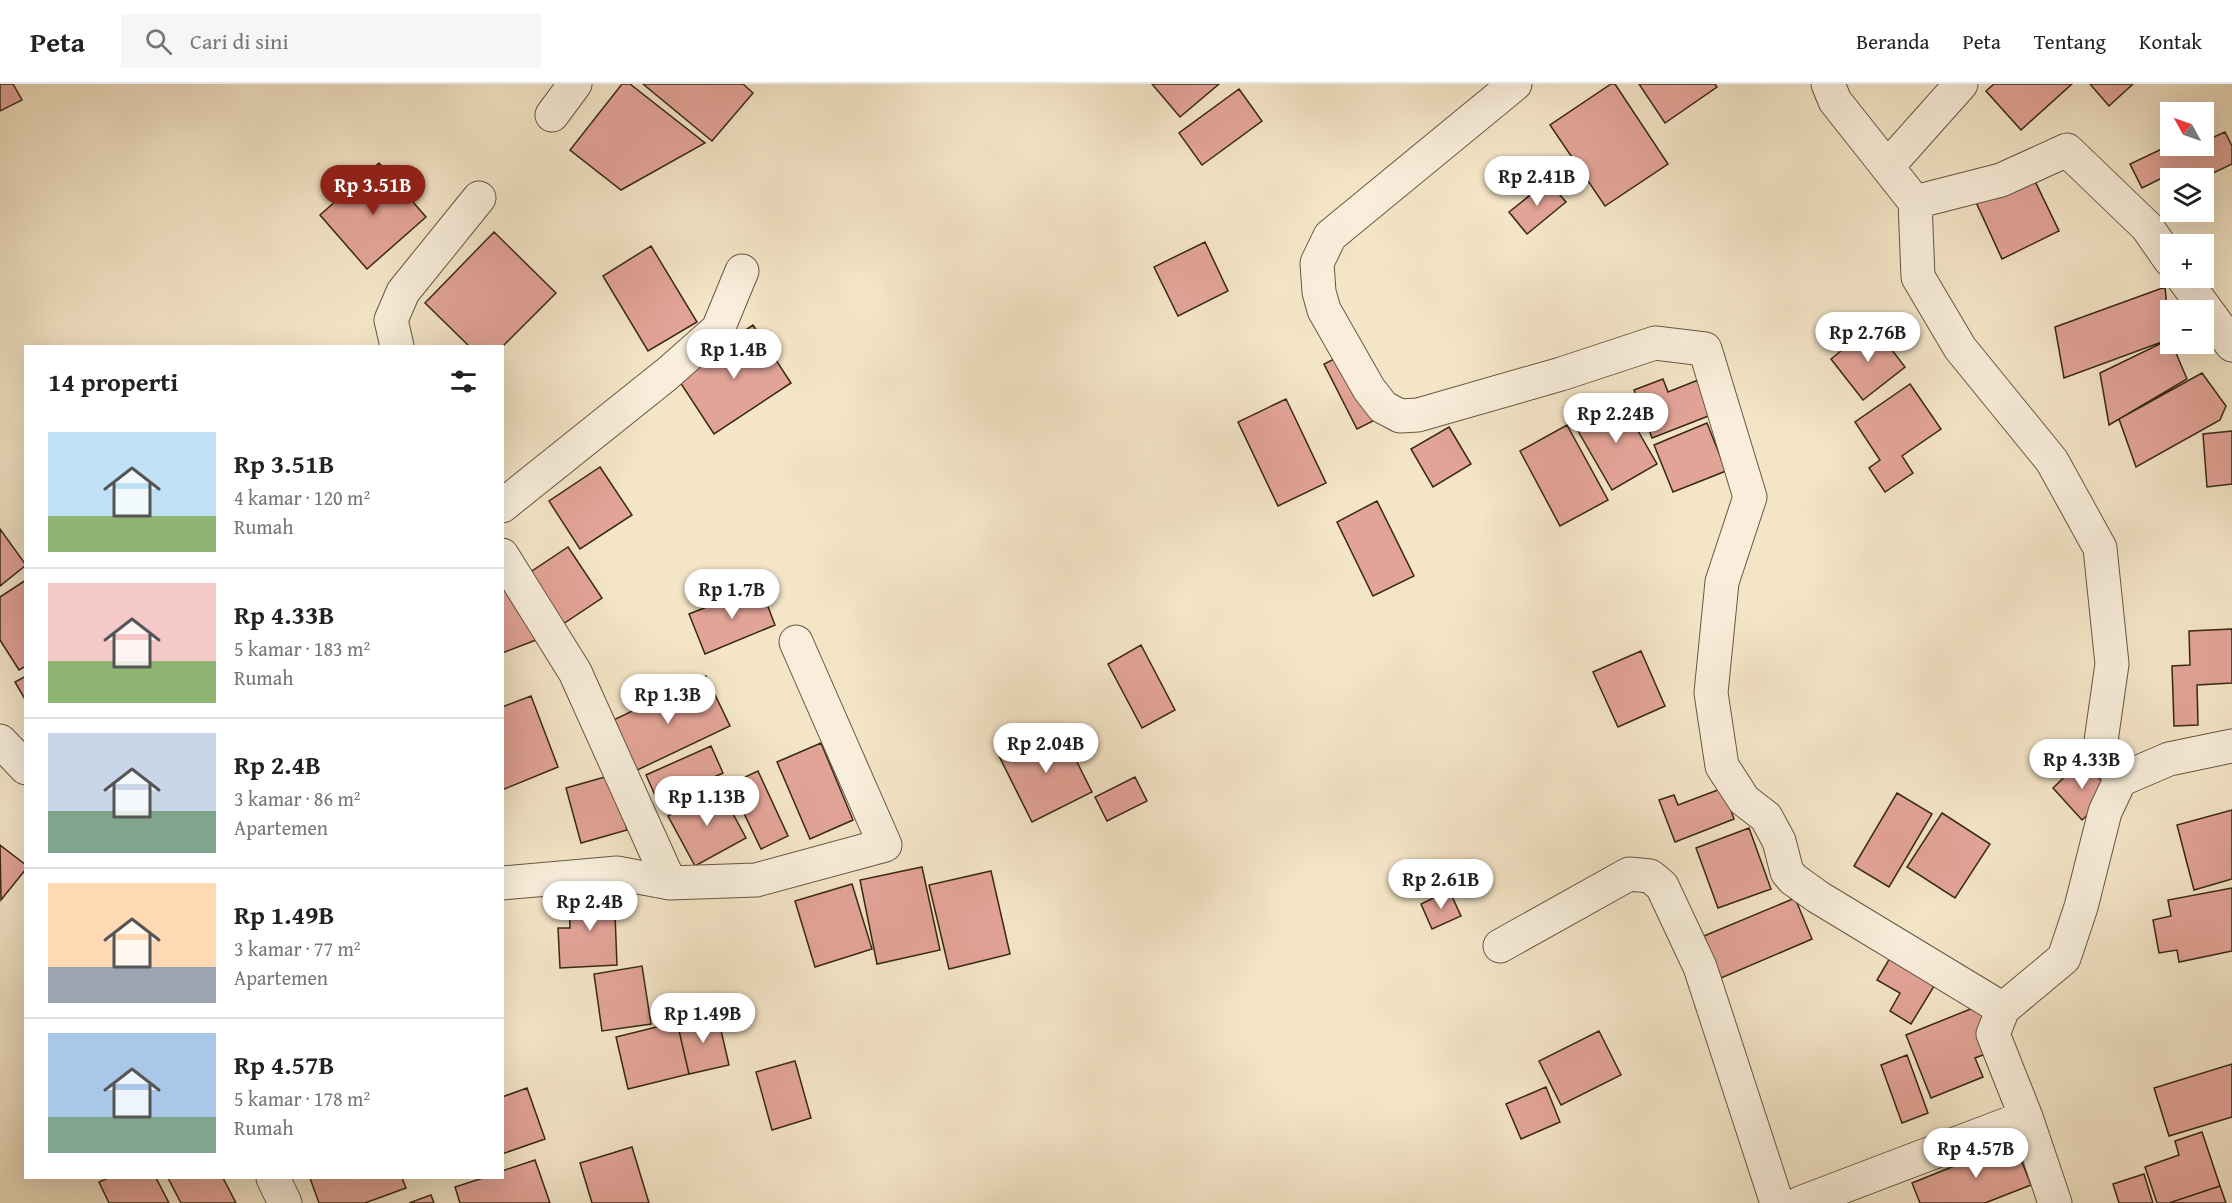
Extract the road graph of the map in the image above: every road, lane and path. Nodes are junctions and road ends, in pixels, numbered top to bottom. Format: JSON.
{"nodes":[{"id":1,"x":574,"y":84,"type":"edge"},
{"id":2,"x":1515,"y":84,"type":"edge"},
{"id":3,"x":1828,"y":84,"type":"edge"},
{"id":4,"x":1960,"y":84,"type":"edge"},
{"id":5,"x":552,"y":115,"type":"dead end"},
{"id":6,"x":1887,"y":167,"type":"junction"},
{"id":7,"x":480,"y":198,"type":"dead end"},
{"id":8,"x":1915,"y":202,"type":"junction"},
{"id":9,"x":2160,"y":246,"type":"edge"},
{"id":10,"x":742,"y":271,"type":"dead end"},
{"id":11,"x":2190,"y":288,"type":"edge"},
{"id":12,"x":396,"y":345,"type":"edge"},
{"id":13,"x":2232,"y":345,"type":"edge"},
{"id":14,"x":504,"y":504,"type":"edge"},
{"id":15,"x":504,"y":558,"type":"edge"},
{"id":16,"x":796,"y":642,"type":"dead end"},
{"id":17,"x":0,"y":741,"type":"edge"},
{"id":18,"x":2232,"y":747,"type":"edge"},
{"id":19,"x":24,"y":766,"type":"edge"},
{"id":20,"x":2120,"y":780,"type":"junction"},
{"id":21,"x":670,"y":882,"type":"junction"},
{"id":22,"x":504,"y":883,"type":"edge"},
{"id":23,"x":1500,"y":946,"type":"dead end"},
{"id":24,"x":2003,"y":1009,"type":"junction"},
{"id":25,"x":2026,"y":1117,"type":"junction"},
{"id":26,"x":273,"y":1179,"type":"edge"},
{"id":27,"x":285,"y":1203,"type":"edge"},
{"id":28,"x":1777,"y":1203,"type":"edge"},
{"id":29,"x":1800,"y":1203,"type":"edge"},
{"id":30,"x":2055,"y":1203,"type":"edge"}],
"edges":[{"from":1,"to":5,"type":"street"},
{"from":2,"to":24,"type":"street"},
{"from":3,"to":6,"type":"street"},
{"from":4,"to":6,"type":"street"},
{"from":6,"to":8,"type":"street"},
{"from":7,"to":12,"type":"street"},
{"from":8,"to":9,"type":"street"},
{"from":8,"to":20,"type":"street"},
{"from":10,"to":14,"type":"street"},
{"from":11,"to":13,"type":"street"},
{"from":15,"to":21,"type":"street"},
{"from":16,"to":21,"type":"street"},
{"from":17,"to":19,"type":"street"},
{"from":18,"to":20,"type":"street"},
{"from":20,"to":24,"type":"street"},
{"from":21,"to":22,"type":"street"},
{"from":23,"to":28,"type":"street"},
{"from":24,"to":25,"type":"street"},
{"from":25,"to":29,"type":"street"},
{"from":25,"to":30,"type":"street"},
{"from":26,"to":27,"type":"street"}]}
